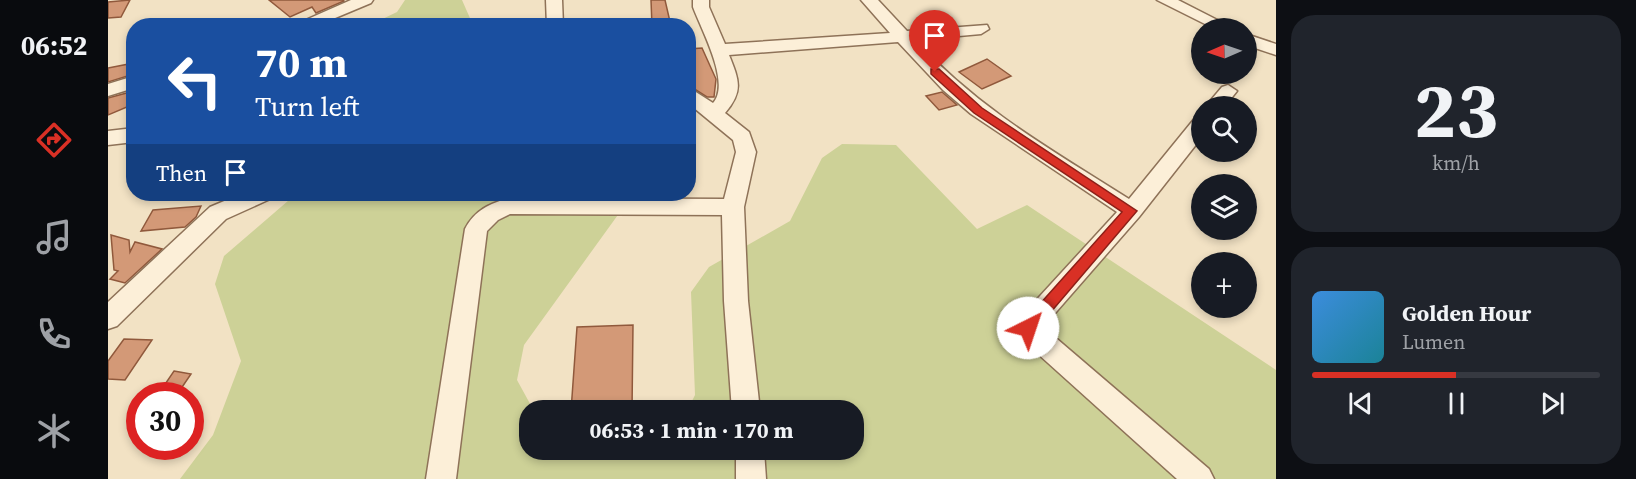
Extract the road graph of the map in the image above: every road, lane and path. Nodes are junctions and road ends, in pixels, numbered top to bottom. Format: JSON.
{"nodes":[{"id":1,"x":365,"y":0,"type":"edge"},
{"id":2,"x":554,"y":0,"type":"edge"},
{"id":3,"x":701,"y":0,"type":"edge"},
{"id":4,"x":869,"y":0,"type":"edge"},
{"id":5,"x":1165,"y":0,"type":"edge"},
{"id":6,"x":320,"y":18,"type":"edge"},
{"id":7,"x":555,"y":18,"type":"edge"},
{"id":8,"x":1204,"y":18,"type":"edge"},
{"id":9,"x":981,"y":29,"type":"dead end"},
{"id":10,"x":904,"y":36,"type":"junction"},
{"id":11,"x":1257,"y":43,"type":"edge"},
{"id":12,"x":719,"y":50,"type":"junction"},
{"id":13,"x":1276,"y":50,"type":"edge"},
{"id":14,"x":126,"y":84,"type":"edge"},
{"id":15,"x":108,"y":90,"type":"edge"},
{"id":16,"x":1228,"y":91,"type":"dead end"},
{"id":17,"x":1224,"y":96,"type":"edge"},
{"id":18,"x":696,"y":99,"type":"edge"},
{"id":19,"x":714,"y":114,"type":"junction"},
{"id":20,"x":126,"y":136,"type":"edge"},
{"id":21,"x":1191,"y":137,"type":"edge"},
{"id":22,"x":108,"y":138,"type":"edge"},
{"id":23,"x":245,"y":201,"type":"edge"},
{"id":24,"x":733,"y":207,"type":"junction"},
{"id":25,"x":1131,"y":211,"type":"junction"},
{"id":26,"x":108,"y":318,"type":"edge"},
{"id":27,"x":745,"y":400,"type":"edge"},
{"id":28,"x":750,"y":460,"type":"edge"},
{"id":29,"x":441,"y":479,"type":"edge"},
{"id":30,"x":751,"y":479,"type":"edge"},
{"id":31,"x":1199,"y":479,"type":"edge"}],
"edges":[{"from":1,"to":6,"type":"street"},
{"from":2,"to":7,"type":"street"},
{"from":3,"to":12,"type":"street"},
{"from":4,"to":10,"type":"street"},
{"from":5,"to":8,"type":"street"},
{"from":9,"to":10,"type":"street"},
{"from":10,"to":12,"type":"street"},
{"from":10,"to":25,"type":"street"},
{"from":11,"to":13,"type":"street"},
{"from":12,"to":19,"type":"street"},
{"from":14,"to":15,"type":"street"},
{"from":16,"to":17,"type":"street"},
{"from":18,"to":19,"type":"street"},
{"from":19,"to":24,"type":"street"},
{"from":20,"to":22,"type":"street"},
{"from":21,"to":25,"type":"street"},
{"from":23,"to":26,"type":"street"},
{"from":24,"to":27,"type":"street"},
{"from":24,"to":29,"type":"street"},
{"from":25,"to":31,"type":"street"},
{"from":28,"to":30,"type":"street"}]}
